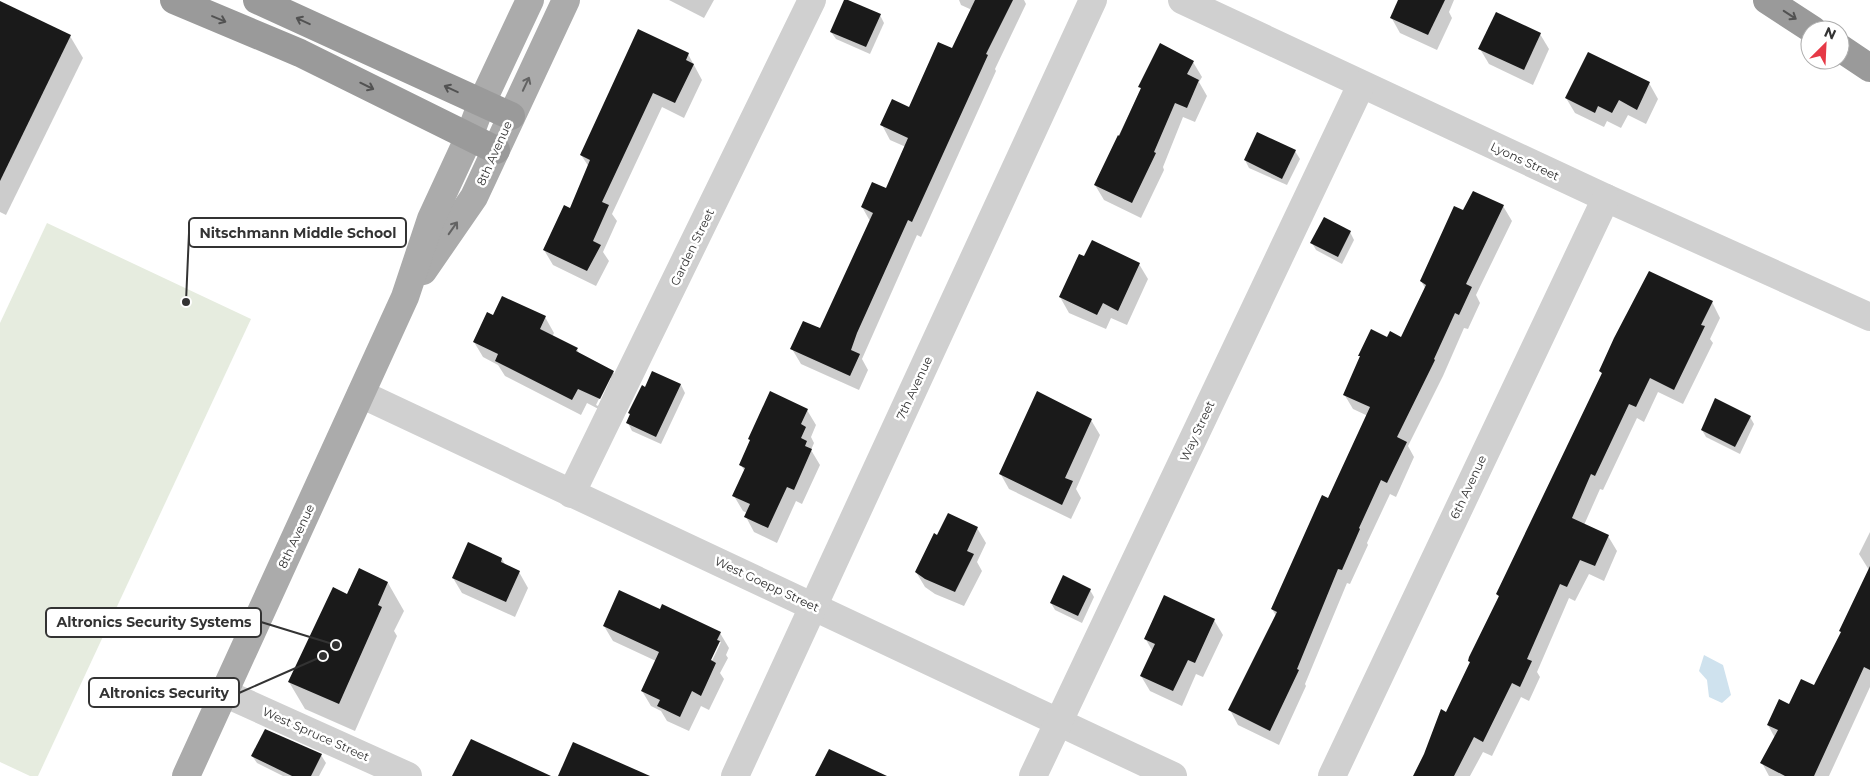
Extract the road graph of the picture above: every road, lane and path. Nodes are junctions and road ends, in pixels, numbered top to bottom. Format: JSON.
{"nodes":[{"id":1,"x":174,"y":0,"type":"edge"},
{"id":2,"x":257,"y":0,"type":"edge"},
{"id":3,"x":530,"y":0,"type":"edge"},
{"id":4,"x":566,"y":0,"type":"edge"},
{"id":5,"x":812,"y":0,"type":"edge"},
{"id":6,"x":1093,"y":0,"type":"edge"},
{"id":7,"x":1182,"y":0,"type":"edge"},
{"id":8,"x":1767,"y":0,"type":"edge"},
{"id":9,"x":1800,"y":22,"type":"edge"},
{"id":10,"x":1850,"y":55,"type":"edge"},
{"id":11,"x":1870,"y":68,"type":"edge"},
{"id":12,"x":1360,"y":85,"type":"junction"},
{"id":13,"x":482,"y":102,"type":"junction"},
{"id":14,"x":511,"y":116,"type":"junction"},
{"id":15,"x":469,"y":137,"type":"junction"},
{"id":16,"x":496,"y":150,"type":"junction"},
{"id":17,"x":1606,"y":198,"type":"junction"},
{"id":18,"x":405,"y":297,"type":"junction"},
{"id":19,"x":1870,"y":317,"type":"edge"},
{"id":20,"x":361,"y":394,"type":"junction"},
{"id":21,"x":571,"y":494,"type":"junction"},
{"id":22,"x":813,"y":606,"type":"junction"},
{"id":23,"x":224,"y":693,"type":"junction"},
{"id":24,"x":1058,"y":722,"type":"junction"},
{"id":25,"x":186,"y":776,"type":"edge"},
{"id":26,"x":408,"y":776,"type":"edge"},
{"id":27,"x":735,"y":776,"type":"edge"},
{"id":28,"x":1033,"y":776,"type":"edge"},
{"id":29,"x":1173,"y":776,"type":"edge"},
{"id":30,"x":1332,"y":776,"type":"edge"}],
"edges":[{"from":1,"to":15,"type":"highway","one_way":true},
{"from":13,"to":2,"type":"highway","one_way":true},
{"from":3,"to":13,"type":"main road","name":"8th Avenue"},
{"from":14,"to":4,"type":"main road","name":"8th Avenue","one_way":true},
{"from":5,"to":21,"type":"street","name":"Garden Street"},
{"from":6,"to":22,"type":"street","name":"7th Avenue"},
{"from":7,"to":12,"type":"street","name":"Lyons Street"},
{"from":8,"to":9,"type":"highway","one_way":true},
{"from":10,"to":11,"type":"highway"},
{"from":12,"to":17,"type":"street","name":"Lyons Street"},
{"from":12,"to":24,"type":"street","name":"Way Street"},
{"from":13,"to":14,"type":"highway"},
{"from":13,"to":15,"type":"main road","name":"8th Avenue"},
{"from":14,"to":16,"type":"main road","name":"8th Avenue"},
{"from":15,"to":16,"type":"highway"},
{"from":15,"to":18,"type":"main road","name":"8th Avenue"},
{"from":18,"to":16,"type":"main road","name":"8th Avenue","one_way":true},
{"from":17,"to":19,"type":"street","name":"Lyons Street"},
{"from":17,"to":30,"type":"street","name":"6th Avenue"},
{"from":18,"to":20,"type":"main road","name":"8th Avenue"},
{"from":20,"to":21,"type":"street","name":"West Goepp Street"},
{"from":20,"to":23,"type":"main road","name":"8th Avenue"},
{"from":21,"to":22,"type":"street","name":"West Goepp Street"},
{"from":22,"to":24,"type":"street","name":"West Goepp Street"},
{"from":22,"to":27,"type":"street","name":"7th Avenue"},
{"from":23,"to":25,"type":"main road","name":"8th Avenue"},
{"from":23,"to":26,"type":"street","name":"West Spruce Street"},
{"from":24,"to":28,"type":"street","name":"Way Street"},
{"from":24,"to":29,"type":"street","name":"West Goepp Street"}]}
